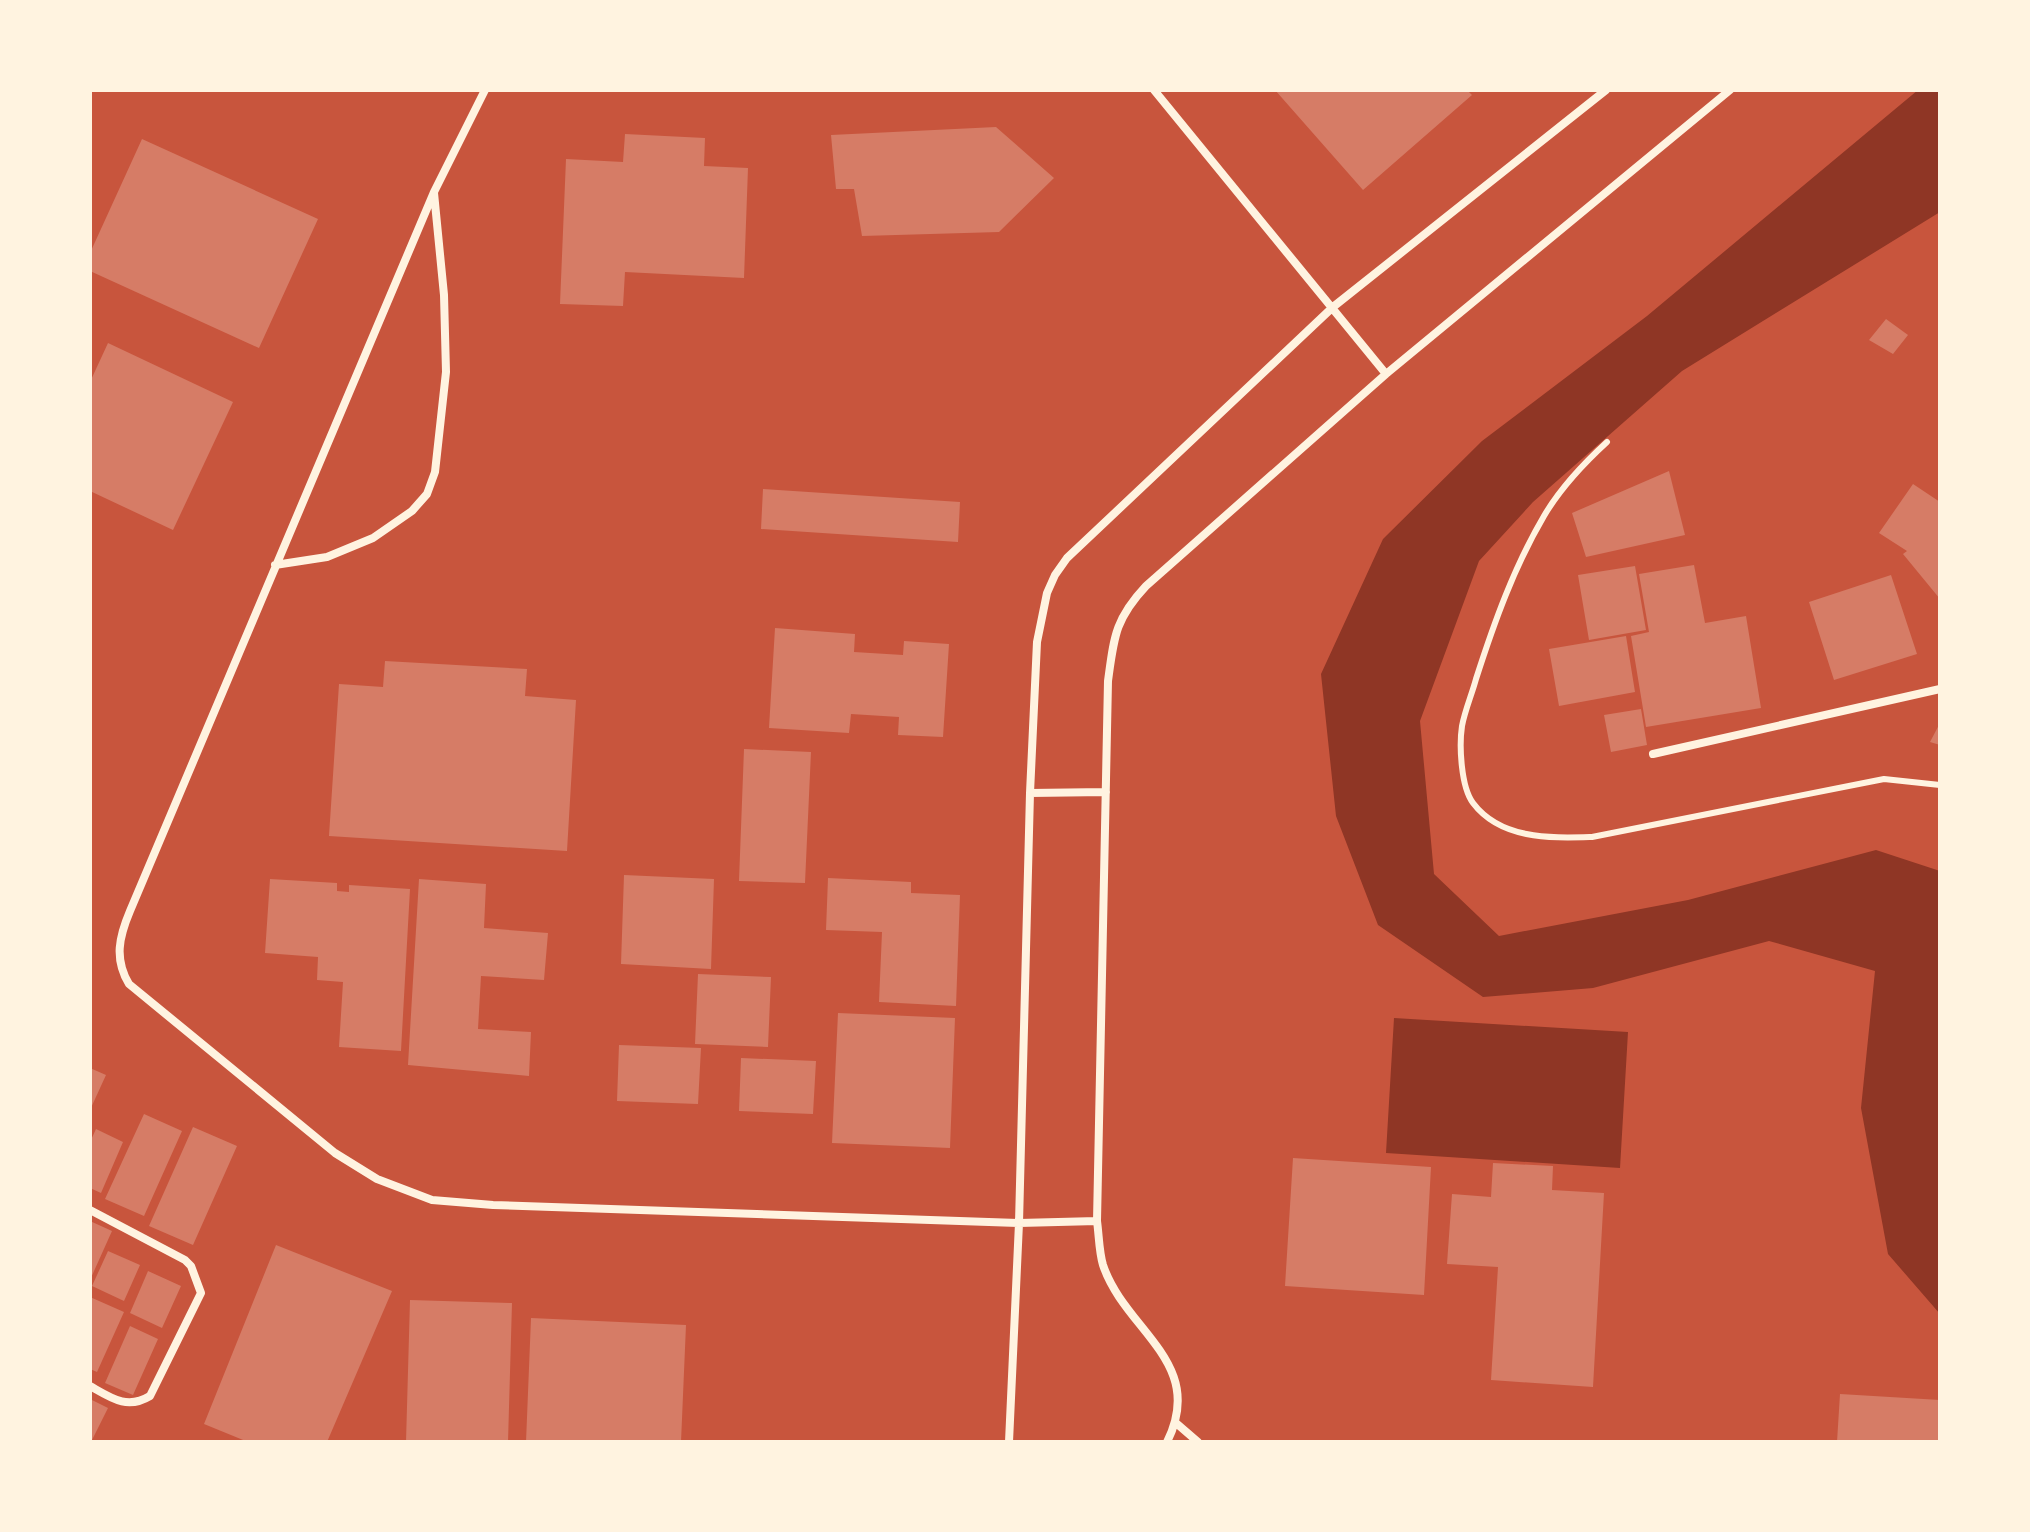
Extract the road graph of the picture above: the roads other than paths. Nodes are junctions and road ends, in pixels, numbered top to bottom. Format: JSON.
{"nodes":[{"id":1,"x":485,"y":90,"type":"edge"},
{"id":2,"x":1154,"y":90,"type":"edge"},
{"id":3,"x":1606,"y":90,"type":"edge"},
{"id":4,"x":1730,"y":90,"type":"edge"},
{"id":5,"x":434,"y":192,"type":"junction"},
{"id":6,"x":1333,"y":307,"type":"junction"},
{"id":7,"x":1386,"y":374,"type":"junction"},
{"id":8,"x":1607,"y":442,"type":"dead end"},
{"id":9,"x":275,"y":565,"type":"junction"},
{"id":10,"x":1940,"y":689,"type":"edge"},
{"id":11,"x":1653,"y":754,"type":"dead end"},
{"id":12,"x":1940,"y":785,"type":"edge"},
{"id":13,"x":1106,"y":792,"type":"junction"},
{"id":14,"x":1030,"y":793,"type":"junction"},
{"id":15,"x":90,"y":1210,"type":"edge"},
{"id":16,"x":1097,"y":1221,"type":"junction"},
{"id":17,"x":1019,"y":1223,"type":"junction"},
{"id":18,"x":90,"y":1386,"type":"edge"},
{"id":19,"x":1176,"y":1423,"type":"junction"},
{"id":20,"x":1009,"y":1442,"type":"edge"},
{"id":21,"x":1167,"y":1442,"type":"edge"},
{"id":22,"x":1198,"y":1442,"type":"edge"}],
"edges":[{"from":1,"to":5,"type":"street"},
{"from":2,"to":6,"type":"street"},
{"from":3,"to":6,"type":"street"},
{"from":4,"to":7,"type":"street"},
{"from":5,"to":9,"type":"street"},
{"from":5,"to":9,"type":"street"},
{"from":6,"to":7,"type":"street"},
{"from":6,"to":14,"type":"street"},
{"from":7,"to":13,"type":"street"},
{"from":8,"to":12,"type":"lane"},
{"from":9,"to":17,"type":"street"},
{"from":10,"to":11,"type":"street"},
{"from":13,"to":14,"type":"street"},
{"from":13,"to":16,"type":"street"},
{"from":14,"to":17,"type":"street"},
{"from":15,"to":18,"type":"street"},
{"from":16,"to":17,"type":"street"},
{"from":16,"to":19,"type":"street"},
{"from":17,"to":20,"type":"street"},
{"from":19,"to":21,"type":"street"},
{"from":19,"to":22,"type":"street"}]}
